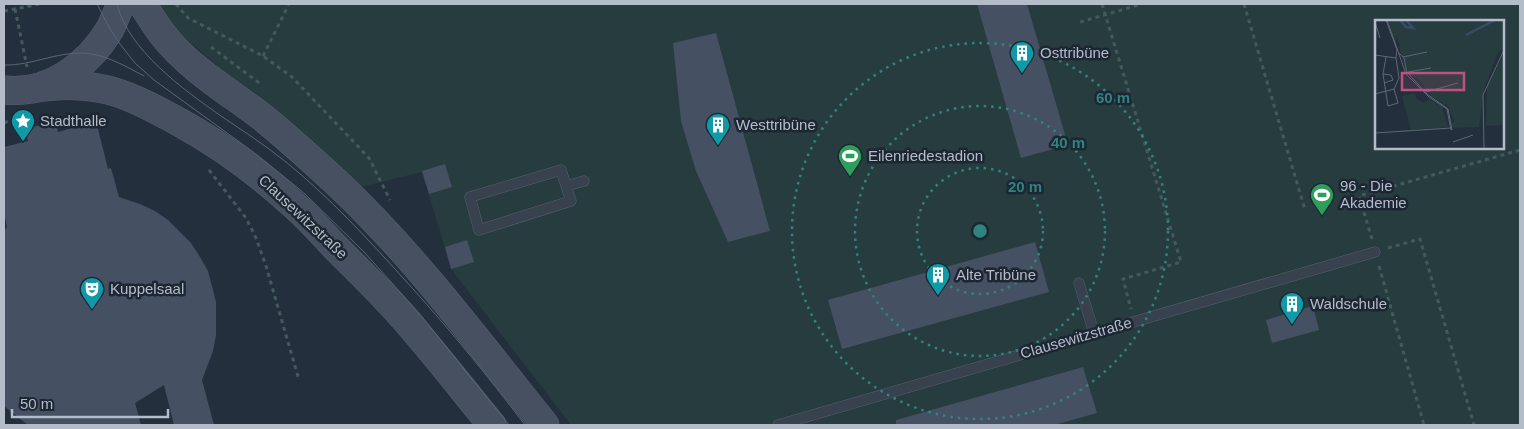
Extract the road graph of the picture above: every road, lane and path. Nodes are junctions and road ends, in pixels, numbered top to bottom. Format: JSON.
{"nodes":[{"id":1,"x":40,"y":4,"type":"edge"},
{"id":2,"x":121,"y":4,"type":"edge"},
{"id":3,"x":142,"y":4,"type":"edge"},
{"id":4,"x":176,"y":4,"type":"edge"},
{"id":5,"x":289,"y":4,"type":"edge"},
{"id":6,"x":1102,"y":4,"type":"edge"},
{"id":7,"x":1142,"y":4,"type":"edge"},
{"id":8,"x":1244,"y":4,"type":"edge"},
{"id":9,"x":15,"y":9,"type":"junction"},
{"id":10,"x":4,"y":11,"type":"edge"},
{"id":11,"x":1105,"y":14,"type":"junction"},
{"id":12,"x":1080,"y":22,"type":"dead end"},
{"id":13,"x":263,"y":56,"type":"junction"},
{"id":14,"x":17,"y":96,"type":"edge"},
{"id":15,"x":4,"y":123,"type":"edge"},
{"id":16,"x":1520,"y":150,"type":"edge"},
{"id":17,"x":209,"y":170,"type":"dead end"},
{"id":18,"x":584,"y":181,"type":"dead end"},
{"id":19,"x":566,"y":186,"type":"junction"},
{"id":20,"x":390,"y":200,"type":"dead end"},
{"id":21,"x":1306,"y":210,"type":"dead end"},
{"id":22,"x":1375,"y":252,"type":"junction"},
{"id":23,"x":1079,"y":283,"type":"dead end"},
{"id":24,"x":1135,"y":322,"type":"junction"},
{"id":25,"x":1094,"y":333,"type":"junction"},
{"id":26,"x":299,"y":380,"type":"dead end"},
{"id":27,"x":492,"y":425,"type":"edge"},
{"id":28,"x":545,"y":425,"type":"edge"},
{"id":29,"x":778,"y":425,"type":"edge"},
{"id":30,"x":1424,"y":425,"type":"edge"},
{"id":31,"x":1474,"y":425,"type":"edge"}],
"edges":[{"from":1,"to":9,"type":"path"},
{"from":2,"to":14,"type":"street"},
{"from":3,"to":28,"type":"street"},
{"from":4,"to":13,"type":"path"},
{"from":5,"to":13,"type":"path"},
{"from":6,"to":11,"type":"path"},
{"from":7,"to":11,"type":"path"},
{"from":8,"to":21,"type":"path"},
{"from":9,"to":10,"type":"path"},
{"from":9,"to":14,"type":"path"},
{"from":11,"to":12,"type":"path"},
{"from":11,"to":24,"type":"path"},
{"from":13,"to":20,"type":"path"},
{"from":14,"to":15,"type":"path"},
{"from":14,"to":27,"type":"street","name":"Clausewitzstraße"},
{"from":16,"to":22,"type":"path"},
{"from":17,"to":26,"type":"path"},
{"from":18,"to":19,"type":"lane"},
{"from":19,"to":19,"type":"lane"},
{"from":22,"to":24,"type":"lane","name":"Clausewitzstraße"},
{"from":22,"to":30,"type":"path"},
{"from":22,"to":31,"type":"path"},
{"from":23,"to":25,"type":"lane"},
{"from":24,"to":25,"type":"lane","name":"Clausewitzstraße"},
{"from":25,"to":29,"type":"lane","name":"Clausewitzstraße"}]}
